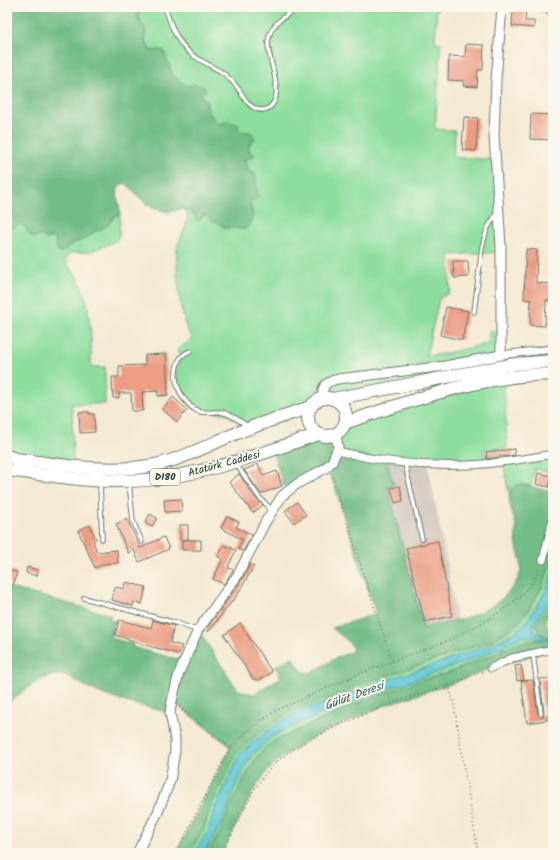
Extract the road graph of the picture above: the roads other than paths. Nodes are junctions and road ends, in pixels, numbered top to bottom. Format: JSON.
{"nodes":[{"id":1,"x":165,"y":7,"type":"edge"},
{"id":2,"x":298,"y":7,"type":"edge"},
{"id":3,"x":502,"y":7,"type":"edge"},
{"id":4,"x":498,"y":211,"type":"junction"},
{"id":5,"x":474,"y":312,"type":"dead end"},
{"id":6,"x":553,"y":349,"type":"edge"},
{"id":7,"x":190,"y":351,"type":"dead end"},
{"id":8,"x":501,"y":355,"type":"junction"},
{"id":9,"x":553,"y":361,"type":"edge"},
{"id":10,"x":553,"y":374,"type":"edge"},
{"id":11,"x":328,"y":399,"type":"junction"},
{"id":12,"x":311,"y":407,"type":"junction"},
{"id":13,"x":346,"y":423,"type":"junction"},
{"id":14,"x":249,"y":428,"type":"junction"},
{"id":15,"x":318,"y":434,"type":"junction"},
{"id":16,"x":336,"y":434,"type":"junction"},
{"id":17,"x":337,"y":451,"type":"junction"},
{"id":18,"x":553,"y":454,"type":"edge"},
{"id":19,"x":7,"y":456,"type":"edge"},
{"id":20,"x":235,"y":463,"type":"junction"},
{"id":21,"x":405,"y":463,"type":"junction"},
{"id":22,"x":7,"y":470,"type":"edge"},
{"id":23,"x":100,"y":481,"type":"junction"},
{"id":24,"x":129,"y":481,"type":"junction"},
{"id":25,"x":272,"y":510,"type":"junction"},
{"id":26,"x":553,"y":519,"type":"edge"},
{"id":27,"x":102,"y":539,"type":"dead end"},
{"id":28,"x":422,"y":539,"type":"dead end"},
{"id":29,"x":142,"y":542,"type":"dead end"},
{"id":30,"x":543,"y":560,"type":"road end"},
{"id":31,"x":84,"y":598,"type":"dead end"},
{"id":32,"x":198,"y":630,"type":"junction"},
{"id":33,"x":553,"y":649,"type":"edge"},
{"id":34,"x":533,"y":653,"type":"junction"},
{"id":35,"x":491,"y":668,"type":"road end"},
{"id":36,"x":541,"y":714,"type":"dead end"},
{"id":37,"x":137,"y":853,"type":"edge"}],
"edges":[{"from":1,"to":2,"type":"lane"},
{"from":3,"to":4,"type":"street"},
{"from":4,"to":5,"type":"lane"},
{"from":4,"to":8,"type":"street"},
{"from":6,"to":8,"type":"street"},
{"from":7,"to":14,"type":"lane"},
{"from":8,"to":11,"type":"street"},
{"from":9,"to":11,"type":"highway","name":"Atatürk Caddesi"},
{"from":10,"to":13,"type":"highway"},
{"from":11,"to":12,"type":"highway","name":"Atatürk Caddesi"},
{"from":11,"to":13,"type":"highway"},
{"from":12,"to":14,"type":"highway","name":"Atatürk Caddesi","number":"D180"},
{"from":12,"to":15,"type":"highway"},
{"from":13,"to":16,"type":"highway"},
{"from":14,"to":19,"type":"highway","name":"Atatürk Caddesi","number":"D180"},
{"from":15,"to":16,"type":"highway","name":"Atatürk Caddesi"},
{"from":15,"to":20,"type":"highway","name":"Atatürk Caddesi","number":"D180"},
{"from":16,"to":17,"type":"street"},
{"from":17,"to":21,"type":"street"},
{"from":17,"to":25,"type":"street"},
{"from":18,"to":21,"type":"street"},
{"from":20,"to":24,"type":"highway","name":"Atatürk Caddesi","number":"D180"},
{"from":20,"to":25,"type":"lane"},
{"from":21,"to":28,"type":"lane"},
{"from":22,"to":23,"type":"highway","name":"Atatürk Caddesi","number":"D180"},
{"from":23,"to":24,"type":"highway","name":"Atatürk Caddesi","number":"D180"},
{"from":23,"to":27,"type":"lane"},
{"from":24,"to":29,"type":"lane"},
{"from":25,"to":32,"type":"street"},
{"from":26,"to":30,"type":"street"},
{"from":31,"to":32,"type":"lane"},
{"from":32,"to":37,"type":"street"},
{"from":33,"to":34,"type":"street"},
{"from":34,"to":35,"type":"street"},
{"from":34,"to":36,"type":"lane"}]}
